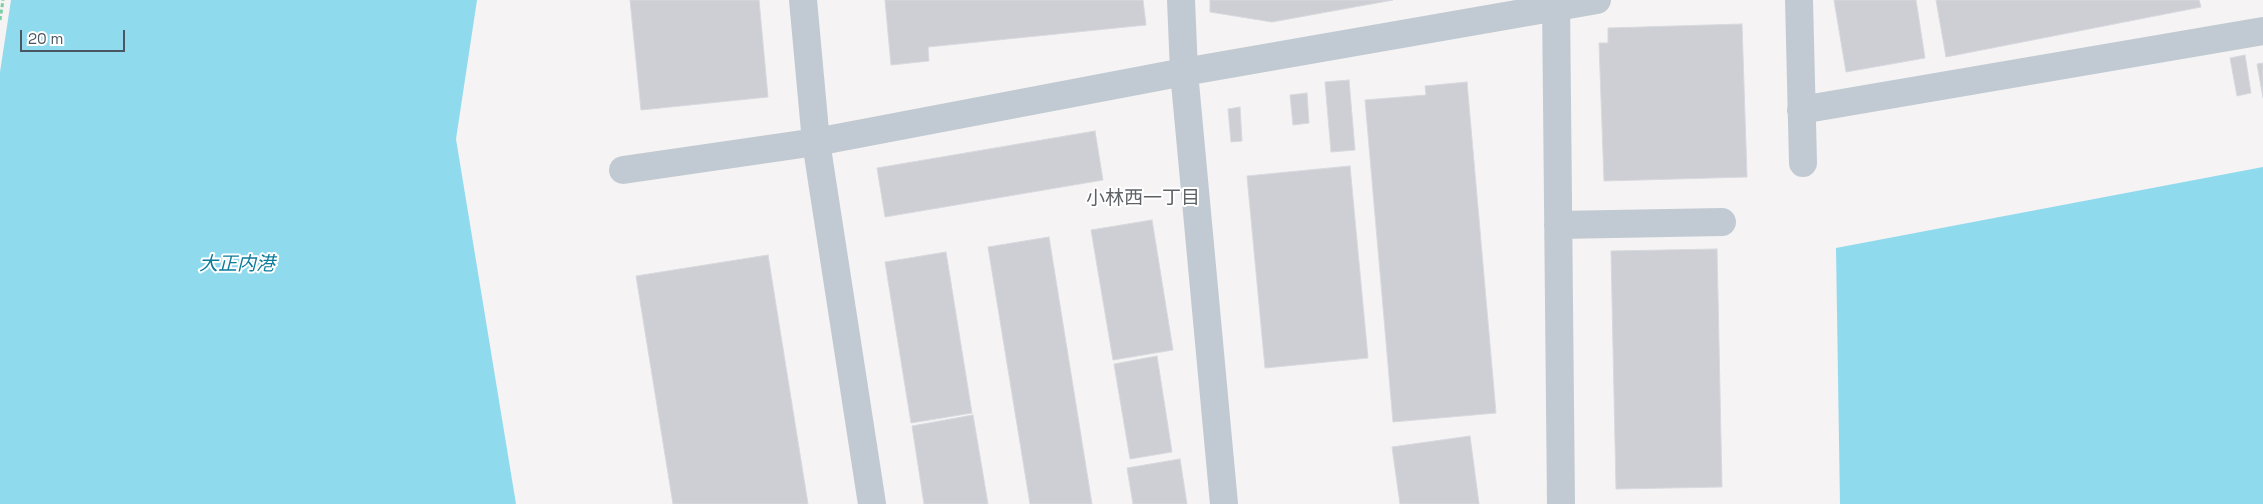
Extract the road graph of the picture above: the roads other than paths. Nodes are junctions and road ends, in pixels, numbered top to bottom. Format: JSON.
{"nodes":[{"id":1,"x":803,"y":0,"type":"edge"},
{"id":2,"x":1181,"y":0,"type":"edge"},
{"id":3,"x":1597,"y":0,"type":"edge"},
{"id":4,"x":1799,"y":0,"type":"edge"},
{"id":5,"x":1556,"y":4,"type":"edge"},
{"id":6,"x":2263,"y":31,"type":"edge"},
{"id":7,"x":1184,"y":72,"type":"junction"},
{"id":8,"x":1802,"y":110,"type":"junction"},
{"id":9,"x":816,"y":142,"type":"junction"},
{"id":10,"x":1803,"y":164,"type":"dead end"},
{"id":11,"x":623,"y":170,"type":"dead end"},
{"id":12,"x":1722,"y":222,"type":"dead end"},
{"id":13,"x":1558,"y":226,"type":"junction"},
{"id":14,"x":872,"y":504,"type":"edge"},
{"id":15,"x":1224,"y":504,"type":"edge"},
{"id":16,"x":1561,"y":504,"type":"edge"}],
"edges":[{"from":1,"to":9,"type":"street"},
{"from":2,"to":7,"type":"street"},
{"from":3,"to":5,"type":"street"},
{"from":4,"to":8,"type":"street"},
{"from":5,"to":7,"type":"street"},
{"from":5,"to":13,"type":"street"},
{"from":6,"to":8,"type":"street"},
{"from":7,"to":9,"type":"street"},
{"from":7,"to":15,"type":"street"},
{"from":8,"to":10,"type":"street"},
{"from":9,"to":11,"type":"street"},
{"from":9,"to":14,"type":"street"},
{"from":12,"to":13,"type":"street"},
{"from":13,"to":16,"type":"street"}]}
